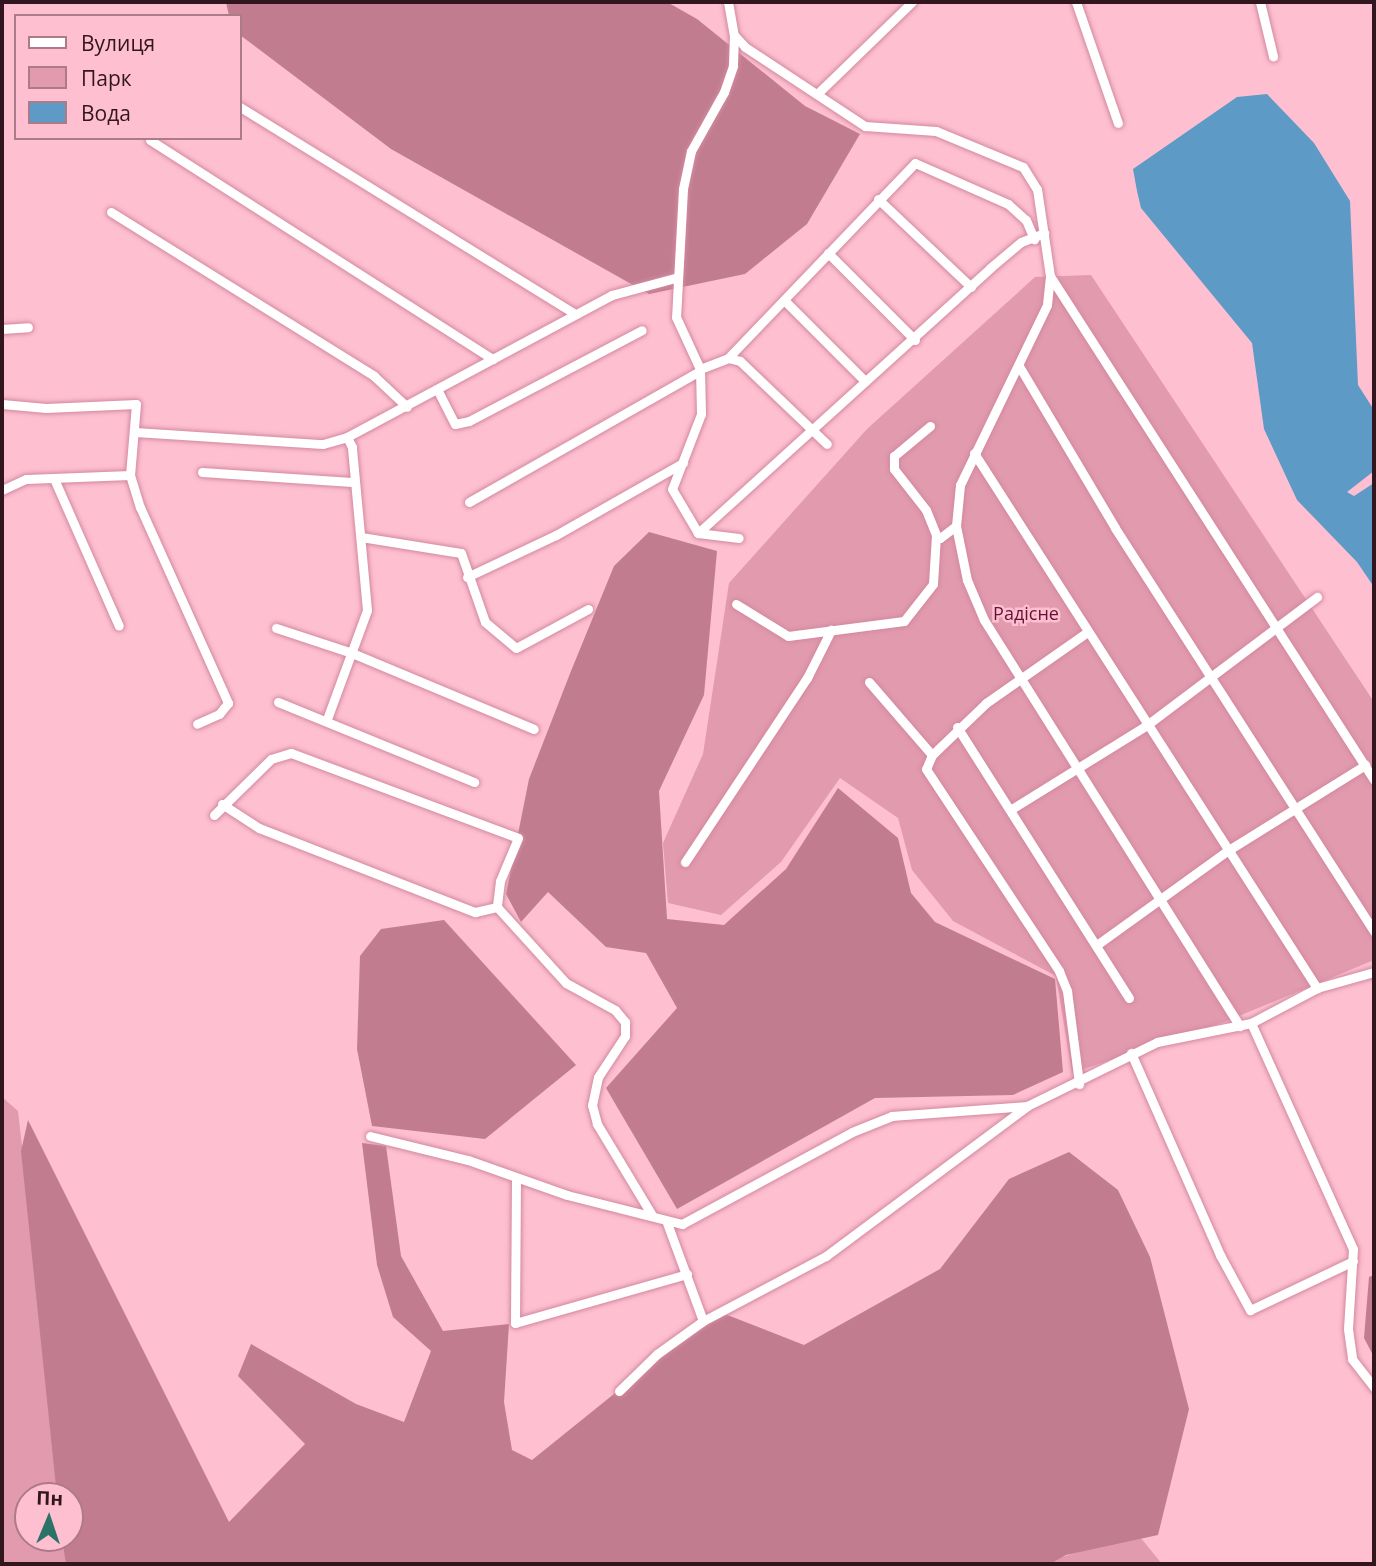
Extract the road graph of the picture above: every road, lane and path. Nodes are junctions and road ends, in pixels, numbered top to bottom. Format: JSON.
{"nodes":[{"id":1,"x":728,"y":2,"type":"edge"},
{"id":2,"x":912,"y":2,"type":"edge"},
{"id":3,"x":1076,"y":2,"type":"edge"},
{"id":4,"x":1261,"y":2,"type":"edge"},
{"id":5,"x":734,"y":35,"type":"junction"},
{"id":6,"x":1273,"y":56,"type":"dead end"},
{"id":7,"x":817,"y":94,"type":"junction"},
{"id":8,"x":242,"y":108,"type":"edge"},
{"id":9,"x":1118,"y":123,"type":"dead end"},
{"id":10,"x":150,"y":140,"type":"dead end"},
{"id":11,"x":878,"y":199,"type":"junction"},
{"id":12,"x":111,"y":212,"type":"dead end"},
{"id":13,"x":1044,"y":233,"type":"junction"},
{"id":14,"x":1034,"y":239,"type":"junction"},
{"id":15,"x":828,"y":253,"type":"junction"},
{"id":16,"x":1050,"y":276,"type":"junction"},
{"id":17,"x":675,"y":278,"type":"junction"},
{"id":18,"x":971,"y":287,"type":"junction"},
{"id":19,"x":786,"y":302,"type":"junction"},
{"id":20,"x":575,"y":314,"type":"junction"},
{"id":21,"x":28,"y":327,"type":"dead end"},
{"id":22,"x":2,"y":329,"type":"edge"},
{"id":23,"x":642,"y":330,"type":"dead end"},
{"id":24,"x":915,"y":340,"type":"junction"},
{"id":25,"x":728,"y":358,"type":"junction"},
{"id":26,"x":493,"y":359,"type":"junction"},
{"id":27,"x":1019,"y":366,"type":"junction"},
{"id":28,"x":699,"y":370,"type":"junction"},
{"id":29,"x":865,"y":381,"type":"junction"},
{"id":30,"x":438,"y":391,"type":"junction"},
{"id":31,"x":2,"y":404,"type":"edge"},
{"id":32,"x":407,"y":407,"type":"junction"},
{"id":33,"x":930,"y":426,"type":"dead end"},
{"id":34,"x":812,"y":430,"type":"junction"},
{"id":35,"x":135,"y":432,"type":"junction"},
{"id":36,"x":347,"y":437,"type":"junction"},
{"id":37,"x":827,"y":444,"type":"dead end"},
{"id":38,"x":974,"y":453,"type":"junction"},
{"id":39,"x":683,"y":463,"type":"junction"},
{"id":40,"x":202,"y":472,"type":"dead end"},
{"id":41,"x":130,"y":475,"type":"junction"},
{"id":42,"x":55,"y":481,"type":"junction"},
{"id":43,"x":352,"y":482,"type":"junction"},
{"id":44,"x":2,"y":490,"type":"edge"},
{"id":45,"x":469,"y":502,"type":"dead end"},
{"id":46,"x":956,"y":526,"type":"junction"},
{"id":47,"x":698,"y":533,"type":"junction"},
{"id":48,"x":936,"y":535,"type":"junction"},
{"id":49,"x":361,"y":537,"type":"junction"},
{"id":50,"x":739,"y":538,"type":"dead end"},
{"id":51,"x":467,"y":577,"type":"junction"},
{"id":52,"x":1317,"y":597,"type":"dead end"},
{"id":53,"x":736,"y":604,"type":"dead end"},
{"id":54,"x":588,"y":609,"type":"dead end"},
{"id":55,"x":119,"y":626,"type":"dead end"},
{"id":56,"x":1276,"y":627,"type":"junction"},
{"id":57,"x":276,"y":628,"type":"dead end"},
{"id":58,"x":831,"y":630,"type":"junction"},
{"id":59,"x":1086,"y":634,"type":"junction"},
{"id":60,"x":352,"y":653,"type":"junction"},
{"id":61,"x":1210,"y":676,"type":"junction"},
{"id":62,"x":1021,"y":678,"type":"junction"},
{"id":63,"x":869,"y":682,"type":"dead end"},
{"id":64,"x":278,"y":702,"type":"dead end"},
{"id":65,"x":327,"y":719,"type":"junction"},
{"id":66,"x":197,"y":724,"type":"dead end"},
{"id":67,"x":1146,"y":724,"type":"junction"},
{"id":68,"x":957,"y":727,"type":"junction"},
{"id":69,"x":534,"y":729,"type":"dead end"},
{"id":70,"x":932,"y":755,"type":"junction"},
{"id":71,"x":1365,"y":765,"type":"junction"},
{"id":72,"x":1079,"y":767,"type":"junction"},
{"id":73,"x":1374,"y":780,"type":"edge"},
{"id":74,"x":474,"y":782,"type":"dead end"},
{"id":75,"x":222,"y":804,"type":"junction"},
{"id":76,"x":1295,"y":806,"type":"junction"},
{"id":77,"x":1010,"y":810,"type":"junction"},
{"id":78,"x":214,"y":815,"type":"dead end"},
{"id":79,"x":1227,"y":851,"type":"junction"},
{"id":80,"x":685,"y":862,"type":"dead end"},
{"id":81,"x":1162,"y":899,"type":"junction"},
{"id":82,"x":497,"y":907,"type":"junction"},
{"id":83,"x":1374,"y":932,"type":"edge"},
{"id":84,"x":1098,"y":944,"type":"junction"},
{"id":85,"x":1374,"y":972,"type":"edge"},
{"id":86,"x":1317,"y":988,"type":"junction"},
{"id":87,"x":1129,"y":998,"type":"dead end"},
{"id":88,"x":1251,"y":1023,"type":"junction"},
{"id":89,"x":1240,"y":1026,"type":"junction"},
{"id":90,"x":1131,"y":1053,"type":"junction"},
{"id":91,"x":1079,"y":1084,"type":"junction"},
{"id":92,"x":1027,"y":1106,"type":"junction"},
{"id":93,"x":370,"y":1136,"type":"dead end"},
{"id":94,"x":516,"y":1179,"type":"junction"},
{"id":95,"x":652,"y":1215,"type":"junction"},
{"id":96,"x":667,"y":1223,"type":"junction"},
{"id":97,"x":1353,"y":1261,"type":"junction"},
{"id":98,"x":687,"y":1274,"type":"junction"},
{"id":99,"x":703,"y":1321,"type":"junction"},
{"id":100,"x":1374,"y":1387,"type":"edge"},
{"id":101,"x":620,"y":1391,"type":"dead end"}],
"edges":[{"from":1,"to":5,"type":"street"},
{"from":2,"to":7,"type":"street"},
{"from":3,"to":9,"type":"street"},
{"from":4,"to":6,"type":"street"},
{"from":5,"to":7,"type":"street"},
{"from":5,"to":17,"type":"street"},
{"from":7,"to":13,"type":"street"},
{"from":8,"to":20,"type":"street"},
{"from":10,"to":26,"type":"street"},
{"from":11,"to":14,"type":"street"},
{"from":11,"to":15,"type":"street"},
{"from":11,"to":18,"type":"street"},
{"from":12,"to":32,"type":"street"},
{"from":13,"to":14,"type":"street"},
{"from":13,"to":16,"type":"street"},
{"from":14,"to":18,"type":"street"},
{"from":15,"to":19,"type":"street"},
{"from":15,"to":24,"type":"street"},
{"from":16,"to":27,"type":"street"},
{"from":16,"to":56,"type":"street"},
{"from":17,"to":20,"type":"street"},
{"from":17,"to":28,"type":"street"},
{"from":18,"to":24,"type":"street"},
{"from":19,"to":25,"type":"street"},
{"from":19,"to":29,"type":"street"},
{"from":20,"to":26,"type":"street"},
{"from":21,"to":22,"type":"street"},
{"from":23,"to":30,"type":"street"},
{"from":24,"to":29,"type":"street"},
{"from":25,"to":28,"type":"street"},
{"from":25,"to":34,"type":"street"},
{"from":26,"to":30,"type":"street"},
{"from":27,"to":38,"type":"street"},
{"from":27,"to":61,"type":"street"},
{"from":28,"to":39,"type":"street"},
{"from":28,"to":45,"type":"street"},
{"from":29,"to":34,"type":"street"},
{"from":30,"to":32,"type":"street"},
{"from":31,"to":35,"type":"street"},
{"from":32,"to":36,"type":"street"},
{"from":33,"to":48,"type":"street"},
{"from":34,"to":37,"type":"street"},
{"from":34,"to":47,"type":"street"},
{"from":35,"to":36,"type":"street"},
{"from":35,"to":41,"type":"street"},
{"from":36,"to":43,"type":"street"},
{"from":38,"to":46,"type":"street"},
{"from":38,"to":59,"type":"street"},
{"from":39,"to":47,"type":"street"},
{"from":39,"to":51,"type":"street"},
{"from":40,"to":43,"type":"street"},
{"from":41,"to":42,"type":"street"},
{"from":41,"to":66,"type":"street"},
{"from":42,"to":44,"type":"street"},
{"from":42,"to":55,"type":"street"},
{"from":43,"to":49,"type":"street"},
{"from":46,"to":48,"type":"street"},
{"from":46,"to":62,"type":"street"},
{"from":47,"to":50,"type":"street"},
{"from":48,"to":58,"type":"street"},
{"from":49,"to":51,"type":"street"},
{"from":49,"to":60,"type":"street"},
{"from":51,"to":54,"type":"street"},
{"from":52,"to":56,"type":"street"},
{"from":53,"to":58,"type":"street"},
{"from":56,"to":61,"type":"street"},
{"from":56,"to":71,"type":"street"},
{"from":57,"to":60,"type":"street"},
{"from":58,"to":80,"type":"street"},
{"from":59,"to":62,"type":"street"},
{"from":59,"to":67,"type":"street"},
{"from":60,"to":65,"type":"street"},
{"from":60,"to":69,"type":"street"},
{"from":61,"to":67,"type":"street"},
{"from":61,"to":76,"type":"street"},
{"from":62,"to":68,"type":"street"},
{"from":62,"to":72,"type":"street"},
{"from":63,"to":70,"type":"street"},
{"from":64,"to":65,"type":"street"},
{"from":65,"to":74,"type":"street"},
{"from":67,"to":72,"type":"street"},
{"from":67,"to":79,"type":"street"},
{"from":68,"to":70,"type":"street"},
{"from":68,"to":77,"type":"street"},
{"from":70,"to":91,"type":"street"},
{"from":71,"to":73,"type":"street"},
{"from":71,"to":76,"type":"street"},
{"from":72,"to":77,"type":"street"},
{"from":72,"to":81,"type":"street"},
{"from":75,"to":78,"type":"street"},
{"from":75,"to":82,"type":"street"},
{"from":75,"to":82,"type":"street"},
{"from":76,"to":79,"type":"street"},
{"from":76,"to":83,"type":"street"},
{"from":77,"to":84,"type":"street"},
{"from":79,"to":81,"type":"street"},
{"from":79,"to":86,"type":"street"},
{"from":81,"to":84,"type":"street"},
{"from":81,"to":89,"type":"street"},
{"from":82,"to":95,"type":"street"},
{"from":84,"to":87,"type":"street"},
{"from":85,"to":86,"type":"street"},
{"from":86,"to":88,"type":"street"},
{"from":88,"to":89,"type":"street"},
{"from":88,"to":97,"type":"street"},
{"from":89,"to":90,"type":"street"},
{"from":90,"to":91,"type":"street"},
{"from":90,"to":97,"type":"street"},
{"from":91,"to":92,"type":"street"},
{"from":92,"to":96,"type":"street"},
{"from":92,"to":99,"type":"street"},
{"from":93,"to":94,"type":"street"},
{"from":94,"to":95,"type":"street"},
{"from":94,"to":98,"type":"street"},
{"from":95,"to":96,"type":"street"},
{"from":96,"to":98,"type":"street"},
{"from":97,"to":100,"type":"street"},
{"from":98,"to":99,"type":"street"},
{"from":99,"to":101,"type":"street"}]}
